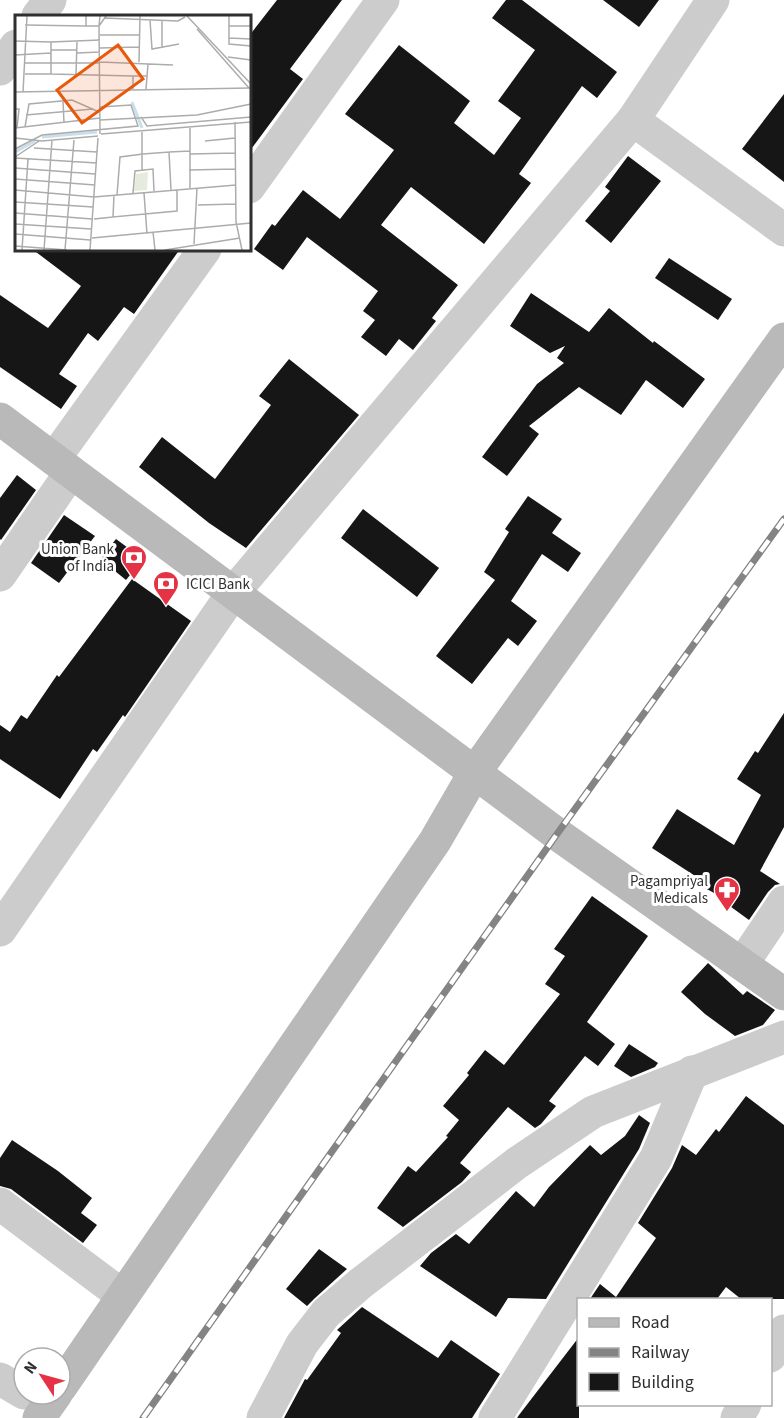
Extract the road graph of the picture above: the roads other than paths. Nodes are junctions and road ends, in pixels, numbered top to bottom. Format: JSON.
{"nodes":[{"id":1,"x":50,"y":0,"type":"edge"},
{"id":2,"x":383,"y":0,"type":"edge"},
{"id":3,"x":713,"y":0,"type":"edge"},
{"id":4,"x":39,"y":15,"type":"edge"},
{"id":5,"x":15,"y":47,"type":"edge"},
{"id":6,"x":0,"y":69,"type":"edge"},
{"id":7,"x":633,"y":120,"type":"junction"},
{"id":8,"x":250,"y":186,"type":"edge"},
{"id":9,"x":784,"y":230,"type":"edge"},
{"id":10,"x":204,"y":250,"type":"edge"},
{"id":11,"x":784,"y":339,"type":"edge"},
{"id":12,"x":0,"y":419,"type":"edge"},
{"id":13,"x":63,"y":466,"type":"junction"},
{"id":14,"x":0,"y":575,"type":"edge"},
{"id":15,"x":233,"y":593,"type":"junction"},
{"id":16,"x":475,"y":772,"type":"junction"},
{"id":17,"x":784,"y":902,"type":"edge"},
{"id":18,"x":0,"y":930,"type":"edge"},
{"id":19,"x":743,"y":963,"type":"junction"},
{"id":20,"x":784,"y":994,"type":"edge"},
{"id":21,"x":784,"y":1037,"type":"edge"},
{"id":22,"x":692,"y":1072,"type":"junction"},
{"id":23,"x":0,"y":1203,"type":"edge"},
{"id":24,"x":123,"y":1296,"type":"junction"},
{"id":25,"x":784,"y":1330,"type":"edge"},
{"id":26,"x":772,"y":1354,"type":"edge"},
{"id":27,"x":72,"y":1361,"type":"edge"},
{"id":28,"x":263,"y":1418,"type":"edge"},
{"id":29,"x":495,"y":1418,"type":"edge"}],
"edges":[{"from":1,"to":4,"type":"street"},
{"from":2,"to":8,"type":"street"},
{"from":3,"to":7,"type":"street"},
{"from":5,"to":6,"type":"street"},
{"from":7,"to":9,"type":"street"},
{"from":7,"to":15,"type":"street"},
{"from":10,"to":13,"type":"street"},
{"from":11,"to":16,"type":"street"},
{"from":12,"to":13,"type":"street"},
{"from":13,"to":14,"type":"street"},
{"from":13,"to":15,"type":"street"},
{"from":15,"to":16,"type":"street"},
{"from":15,"to":18,"type":"street"},
{"from":16,"to":19,"type":"street"},
{"from":16,"to":24,"type":"street"},
{"from":17,"to":19,"type":"street"},
{"from":19,"to":20,"type":"street"},
{"from":21,"to":22,"type":"street"},
{"from":22,"to":28,"type":"street"},
{"from":22,"to":29,"type":"street"},
{"from":23,"to":24,"type":"street"},
{"from":24,"to":27,"type":"street"},
{"from":25,"to":26,"type":"street"}]}
